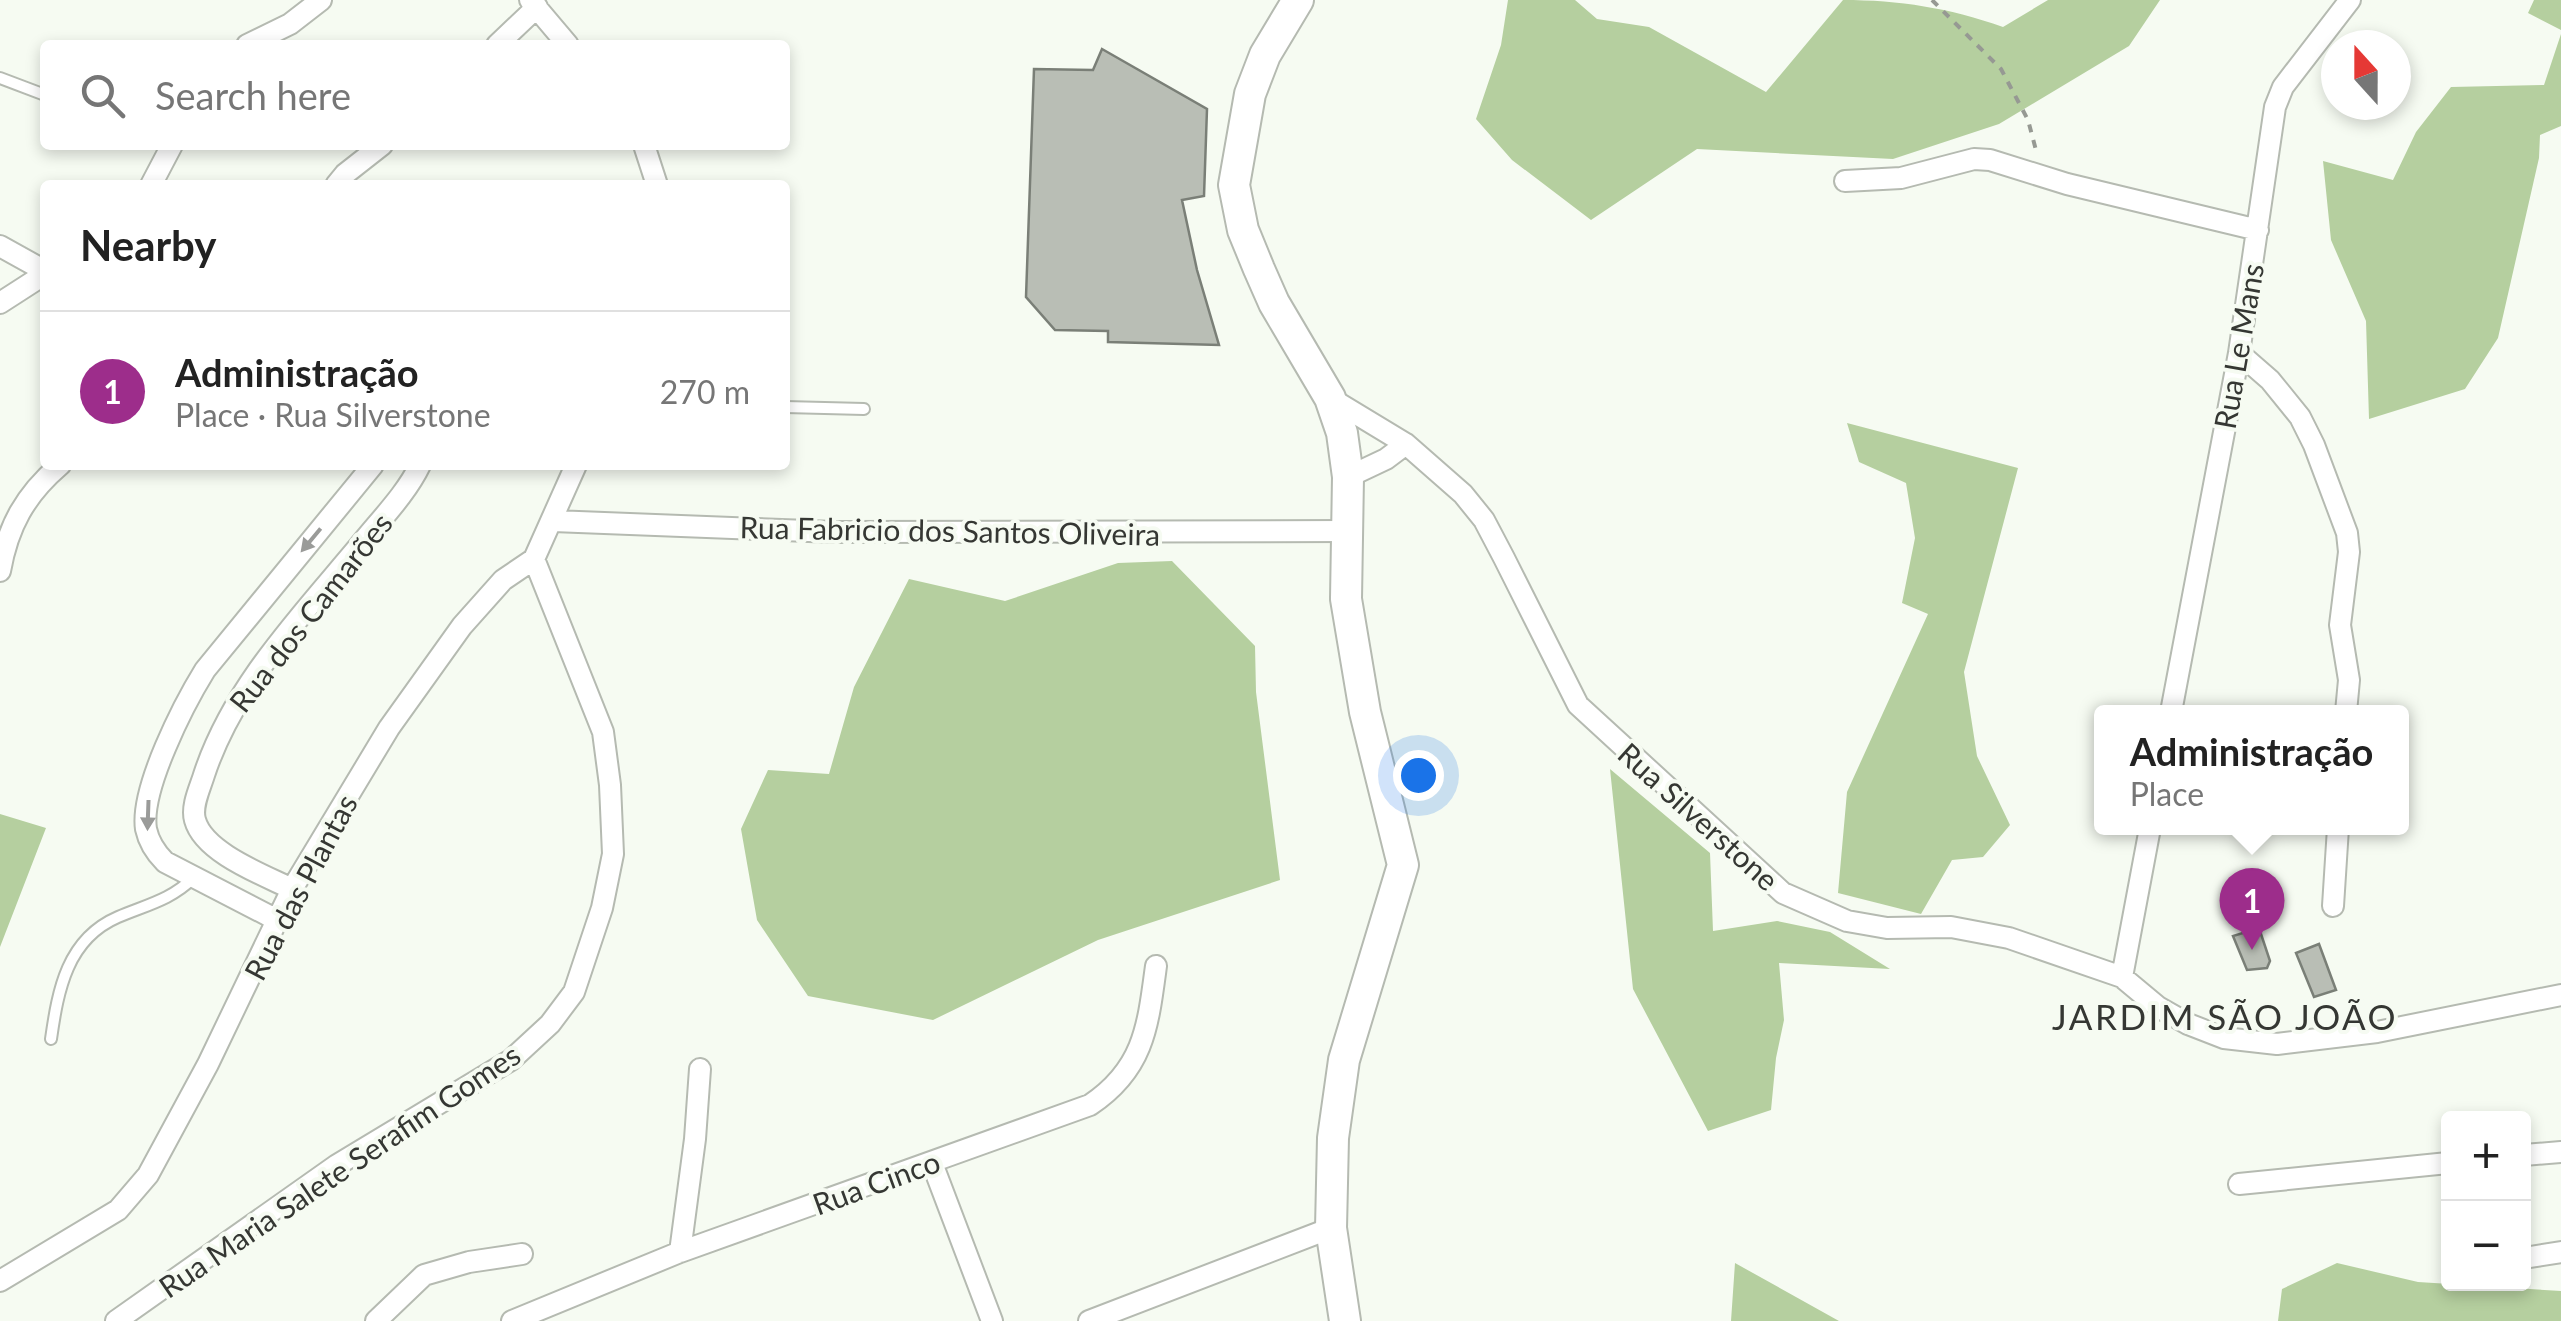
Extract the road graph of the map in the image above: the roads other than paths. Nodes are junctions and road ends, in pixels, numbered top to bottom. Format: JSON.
{"nodes":[{"id":1,"x":321,"y":0,"type":"edge"},
{"id":2,"x":1298,"y":0,"type":"edge"},
{"id":3,"x":2350,"y":0,"type":"edge"},
{"id":4,"x":533,"y":4,"type":"edge"},
{"id":5,"x":257,"y":40,"type":"edge"},
{"id":6,"x":501,"y":40,"type":"edge"},
{"id":7,"x":564,"y":40,"type":"edge"},
{"id":8,"x":0,"y":78,"type":"edge"},
{"id":9,"x":40,"y":92,"type":"edge"},
{"id":10,"x":169,"y":150,"type":"edge"},
{"id":11,"x":376,"y":150,"type":"edge"},
{"id":12,"x":645,"y":150,"type":"edge"},
{"id":13,"x":153,"y":180,"type":"edge"},
{"id":14,"x":340,"y":180,"type":"edge"},
{"id":15,"x":654,"y":180,"type":"edge"},
{"id":16,"x":1845,"y":181,"type":"dead end"},
{"id":17,"x":2258,"y":230,"type":"junction"},
{"id":18,"x":0,"y":246,"type":"edge"},
{"id":19,"x":40,"y":270,"type":"edge"},
{"id":20,"x":40,"y":276,"type":"edge"},
{"id":21,"x":0,"y":303,"type":"edge"},
{"id":22,"x":2239,"y":352,"type":"junction"},
{"id":23,"x":1330,"y":398,"type":"junction"},
{"id":24,"x":790,"y":407,"type":"edge"},
{"id":25,"x":864,"y":410,"type":"dead end"},
{"id":26,"x":1406,"y":444,"type":"junction"},
{"id":27,"x":54,"y":470,"type":"edge"},
{"id":28,"x":369,"y":470,"type":"edge"},
{"id":29,"x":417,"y":470,"type":"edge"},
{"id":30,"x":574,"y":470,"type":"edge"},
{"id":31,"x":1348,"y":477,"type":"junction"},
{"id":32,"x":553,"y":521,"type":"junction"},
{"id":33,"x":1348,"y":531,"type":"junction"},
{"id":34,"x":534,"y":559,"type":"junction"},
{"id":35,"x":0,"y":570,"type":"edge"},
{"id":36,"x":2172,"y":705,"type":"edge"},
{"id":37,"x":2347,"y":705,"type":"edge"},
{"id":38,"x":2149,"y":835,"type":"edge"},
{"id":39,"x":2338,"y":835,"type":"edge"},
{"id":40,"x":194,"y":878,"type":"junction"},
{"id":41,"x":292,"y":888,"type":"junction"},
{"id":42,"x":2333,"y":906,"type":"dead end"},
{"id":43,"x":278,"y":920,"type":"junction"},
{"id":44,"x":1156,"y":966,"type":"dead end"},
{"id":45,"x":2122,"y":978,"type":"junction"},
{"id":46,"x":2561,"y":995,"type":"edge"},
{"id":47,"x":51,"y":1040,"type":"dead end"},
{"id":48,"x":700,"y":1069,"type":"dead end"},
{"id":49,"x":2561,"y":1152,"type":"edge"},
{"id":50,"x":2531,"y":1155,"type":"edge"},
{"id":51,"x":932,"y":1162,"type":"junction"},
{"id":52,"x":2441,"y":1164,"type":"edge"},
{"id":53,"x":2239,"y":1184,"type":"dead end"},
{"id":54,"x":1331,"y":1228,"type":"junction"},
{"id":55,"x":680,"y":1252,"type":"junction"},
{"id":56,"x":2561,"y":1252,"type":"edge"},
{"id":57,"x":522,"y":1254,"type":"dead end"},
{"id":58,"x":2531,"y":1257,"type":"edge"},
{"id":59,"x":0,"y":1281,"type":"edge"},
{"id":60,"x":116,"y":1321,"type":"edge"},
{"id":61,"x":376,"y":1321,"type":"edge"},
{"id":62,"x":512,"y":1321,"type":"edge"},
{"id":63,"x":992,"y":1321,"type":"edge"},
{"id":64,"x":1090,"y":1321,"type":"edge"},
{"id":65,"x":1345,"y":1321,"type":"edge"}],
"edges":[{"from":1,"to":5,"type":"street"},
{"from":2,"to":23,"type":"street"},
{"from":3,"to":17,"type":"street","name":"Rua Le Mans"},
{"from":4,"to":6,"type":"street"},
{"from":4,"to":7,"type":"street"},
{"from":8,"to":9,"type":"lane"},
{"from":10,"to":13,"type":"street"},
{"from":11,"to":14,"type":"street"},
{"from":12,"to":15,"type":"street"},
{"from":16,"to":17,"type":"street"},
{"from":17,"to":22,"type":"street","name":"Rua Le Mans"},
{"from":18,"to":19,"type":"street"},
{"from":20,"to":21,"type":"street"},
{"from":22,"to":36,"type":"street","name":"Rua Le Mans"},
{"from":22,"to":37,"type":"street"},
{"from":23,"to":26,"type":"street","name":"Rua Silverstone"},
{"from":23,"to":31,"type":"street"},
{"from":24,"to":25,"type":"lane"},
{"from":26,"to":31,"type":"street"},
{"from":26,"to":45,"type":"street","name":"Rua Silverstone"},
{"from":27,"to":35,"type":"street"},
{"from":28,"to":40,"type":"street","name":"Rua dos Camarões","one_way":true},
{"from":29,"to":41,"type":"street","name":"Rua dos Camarões"},
{"from":30,"to":32,"type":"street","name":"Rua das Plantas"},
{"from":31,"to":33,"type":"street"},
{"from":32,"to":33,"type":"street","name":"Rua Fabricio dos Santos Oliveira"},
{"from":32,"to":34,"type":"street","name":"Rua das Plantas"},
{"from":33,"to":54,"type":"street"},
{"from":34,"to":41,"type":"street","name":"Rua das Plantas"},
{"from":34,"to":60,"type":"street","name":"Rua Maria Salete Serafim Gomes"},
{"from":38,"to":45,"type":"street"},
{"from":39,"to":42,"type":"street"},
{"from":40,"to":43,"type":"street","name":"Rua dos Camarões"},
{"from":40,"to":47,"type":"lane"},
{"from":41,"to":43,"type":"street","name":"Rua das Plantas"},
{"from":43,"to":59,"type":"street","name":"Rua das Plantas"},
{"from":44,"to":51,"type":"street","name":"Rua Cinco"},
{"from":45,"to":46,"type":"street","name":"Rua Silverstone"},
{"from":48,"to":55,"type":"street"},
{"from":49,"to":50,"type":"street"},
{"from":51,"to":55,"type":"street","name":"Rua Cinco"},
{"from":51,"to":63,"type":"street"},
{"from":52,"to":53,"type":"street"},
{"from":54,"to":64,"type":"street"},
{"from":54,"to":65,"type":"street"},
{"from":55,"to":62,"type":"street","name":"Rua Cinco"},
{"from":56,"to":58,"type":"street"},
{"from":57,"to":61,"type":"street"}]}
